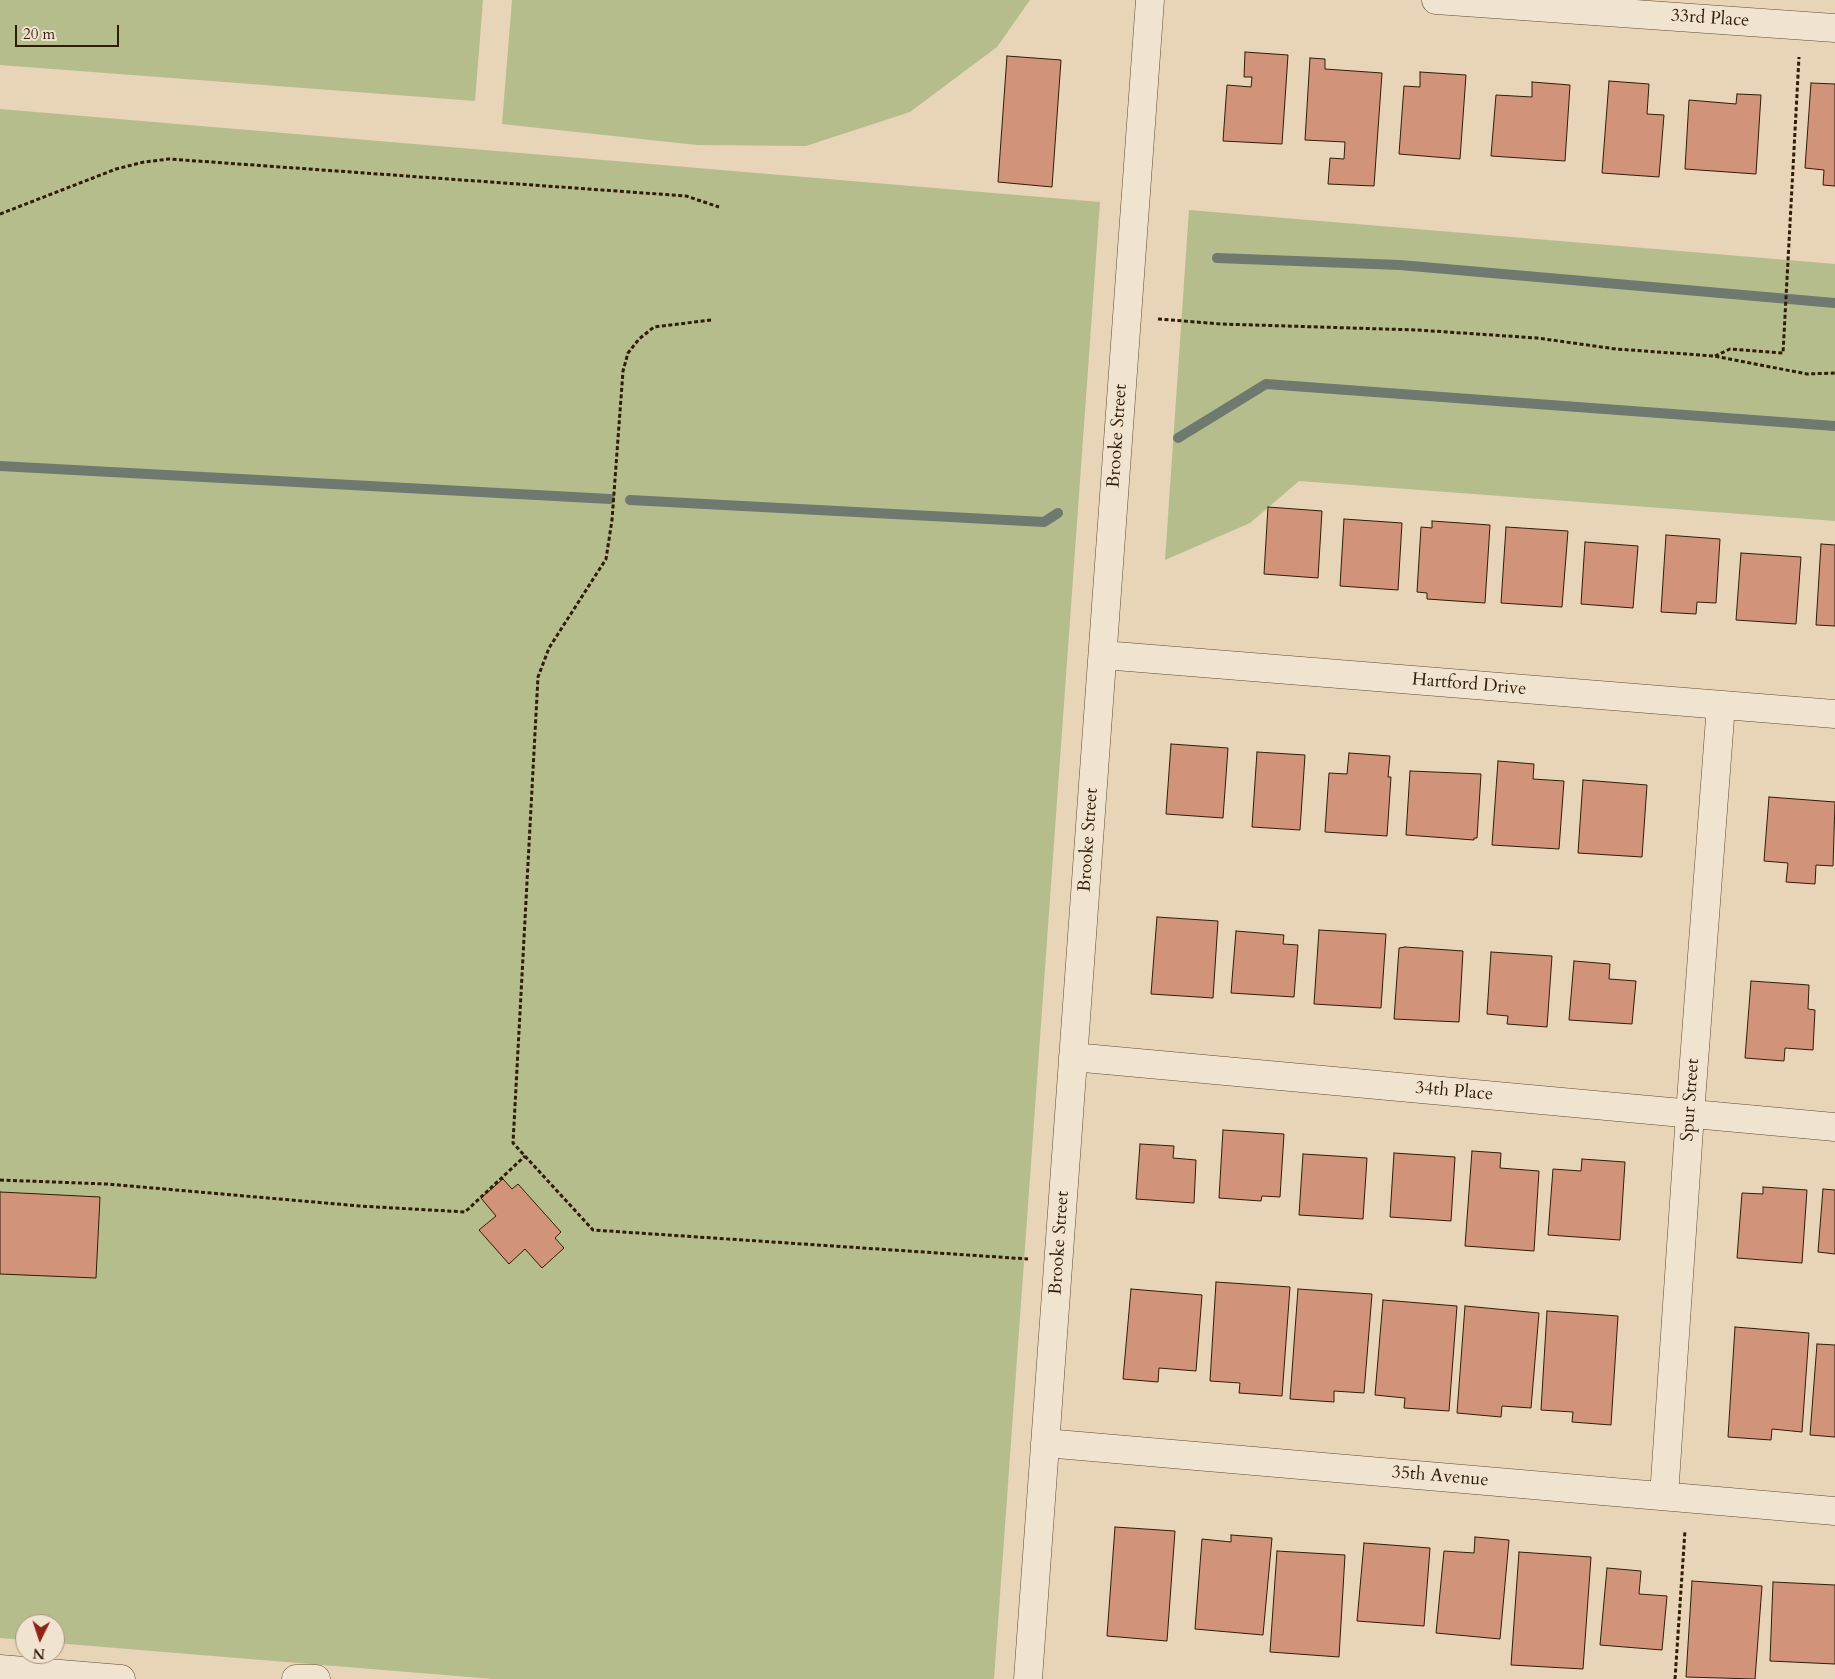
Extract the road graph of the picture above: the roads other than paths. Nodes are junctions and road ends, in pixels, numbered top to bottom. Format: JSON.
{"nodes":[{"id":1,"x":1150,"y":0,"type":"edge"},
{"id":2,"x":1436,"y":0,"type":"edge"},
{"id":3,"x":1835,"y":28,"type":"edge"},
{"id":4,"x":1103,"y":655,"type":"junction"},
{"id":5,"x":1721,"y":705,"type":"junction"},
{"id":6,"x":1835,"y":714,"type":"edge"},
{"id":7,"x":1073,"y":1057,"type":"junction"},
{"id":8,"x":1690,"y":1114,"type":"junction"},
{"id":9,"x":1835,"y":1127,"type":"edge"},
{"id":10,"x":1045,"y":1443,"type":"junction"},
{"id":11,"x":1676,"y":1497,"type":"junction"},
{"id":12,"x":1835,"y":1511,"type":"edge"},
{"id":13,"x":0,"y":1669,"type":"edge"},
{"id":14,"x":121,"y":1679,"type":"edge"},
{"id":15,"x":296,"y":1679,"type":"edge"},
{"id":16,"x":316,"y":1679,"type":"edge"},
{"id":17,"x":1028,"y":1679,"type":"edge"}],
"edges":[{"from":1,"to":4,"type":"street","name":"Brooke Street"},
{"from":2,"to":3,"type":"street","name":"33rd Place"},
{"from":4,"to":5,"type":"street","name":"Hartford Drive"},
{"from":4,"to":7,"type":"street","name":"Brooke Street"},
{"from":5,"to":6,"type":"street","name":"Hartford Drive"},
{"from":5,"to":8,"type":"street","name":"Spur Street"},
{"from":7,"to":8,"type":"street","name":"34th Place"},
{"from":7,"to":10,"type":"street","name":"Brooke Street"},
{"from":8,"to":9,"type":"street","name":"34th Place"},
{"from":8,"to":11,"type":"street","name":"Spur Street"},
{"from":10,"to":11,"type":"street","name":"35th Avenue"},
{"from":10,"to":17,"type":"street","name":"Brooke Street"},
{"from":11,"to":12,"type":"street","name":"35th Avenue"},
{"from":13,"to":14,"type":"street"},
{"from":15,"to":16,"type":"street"}]}
